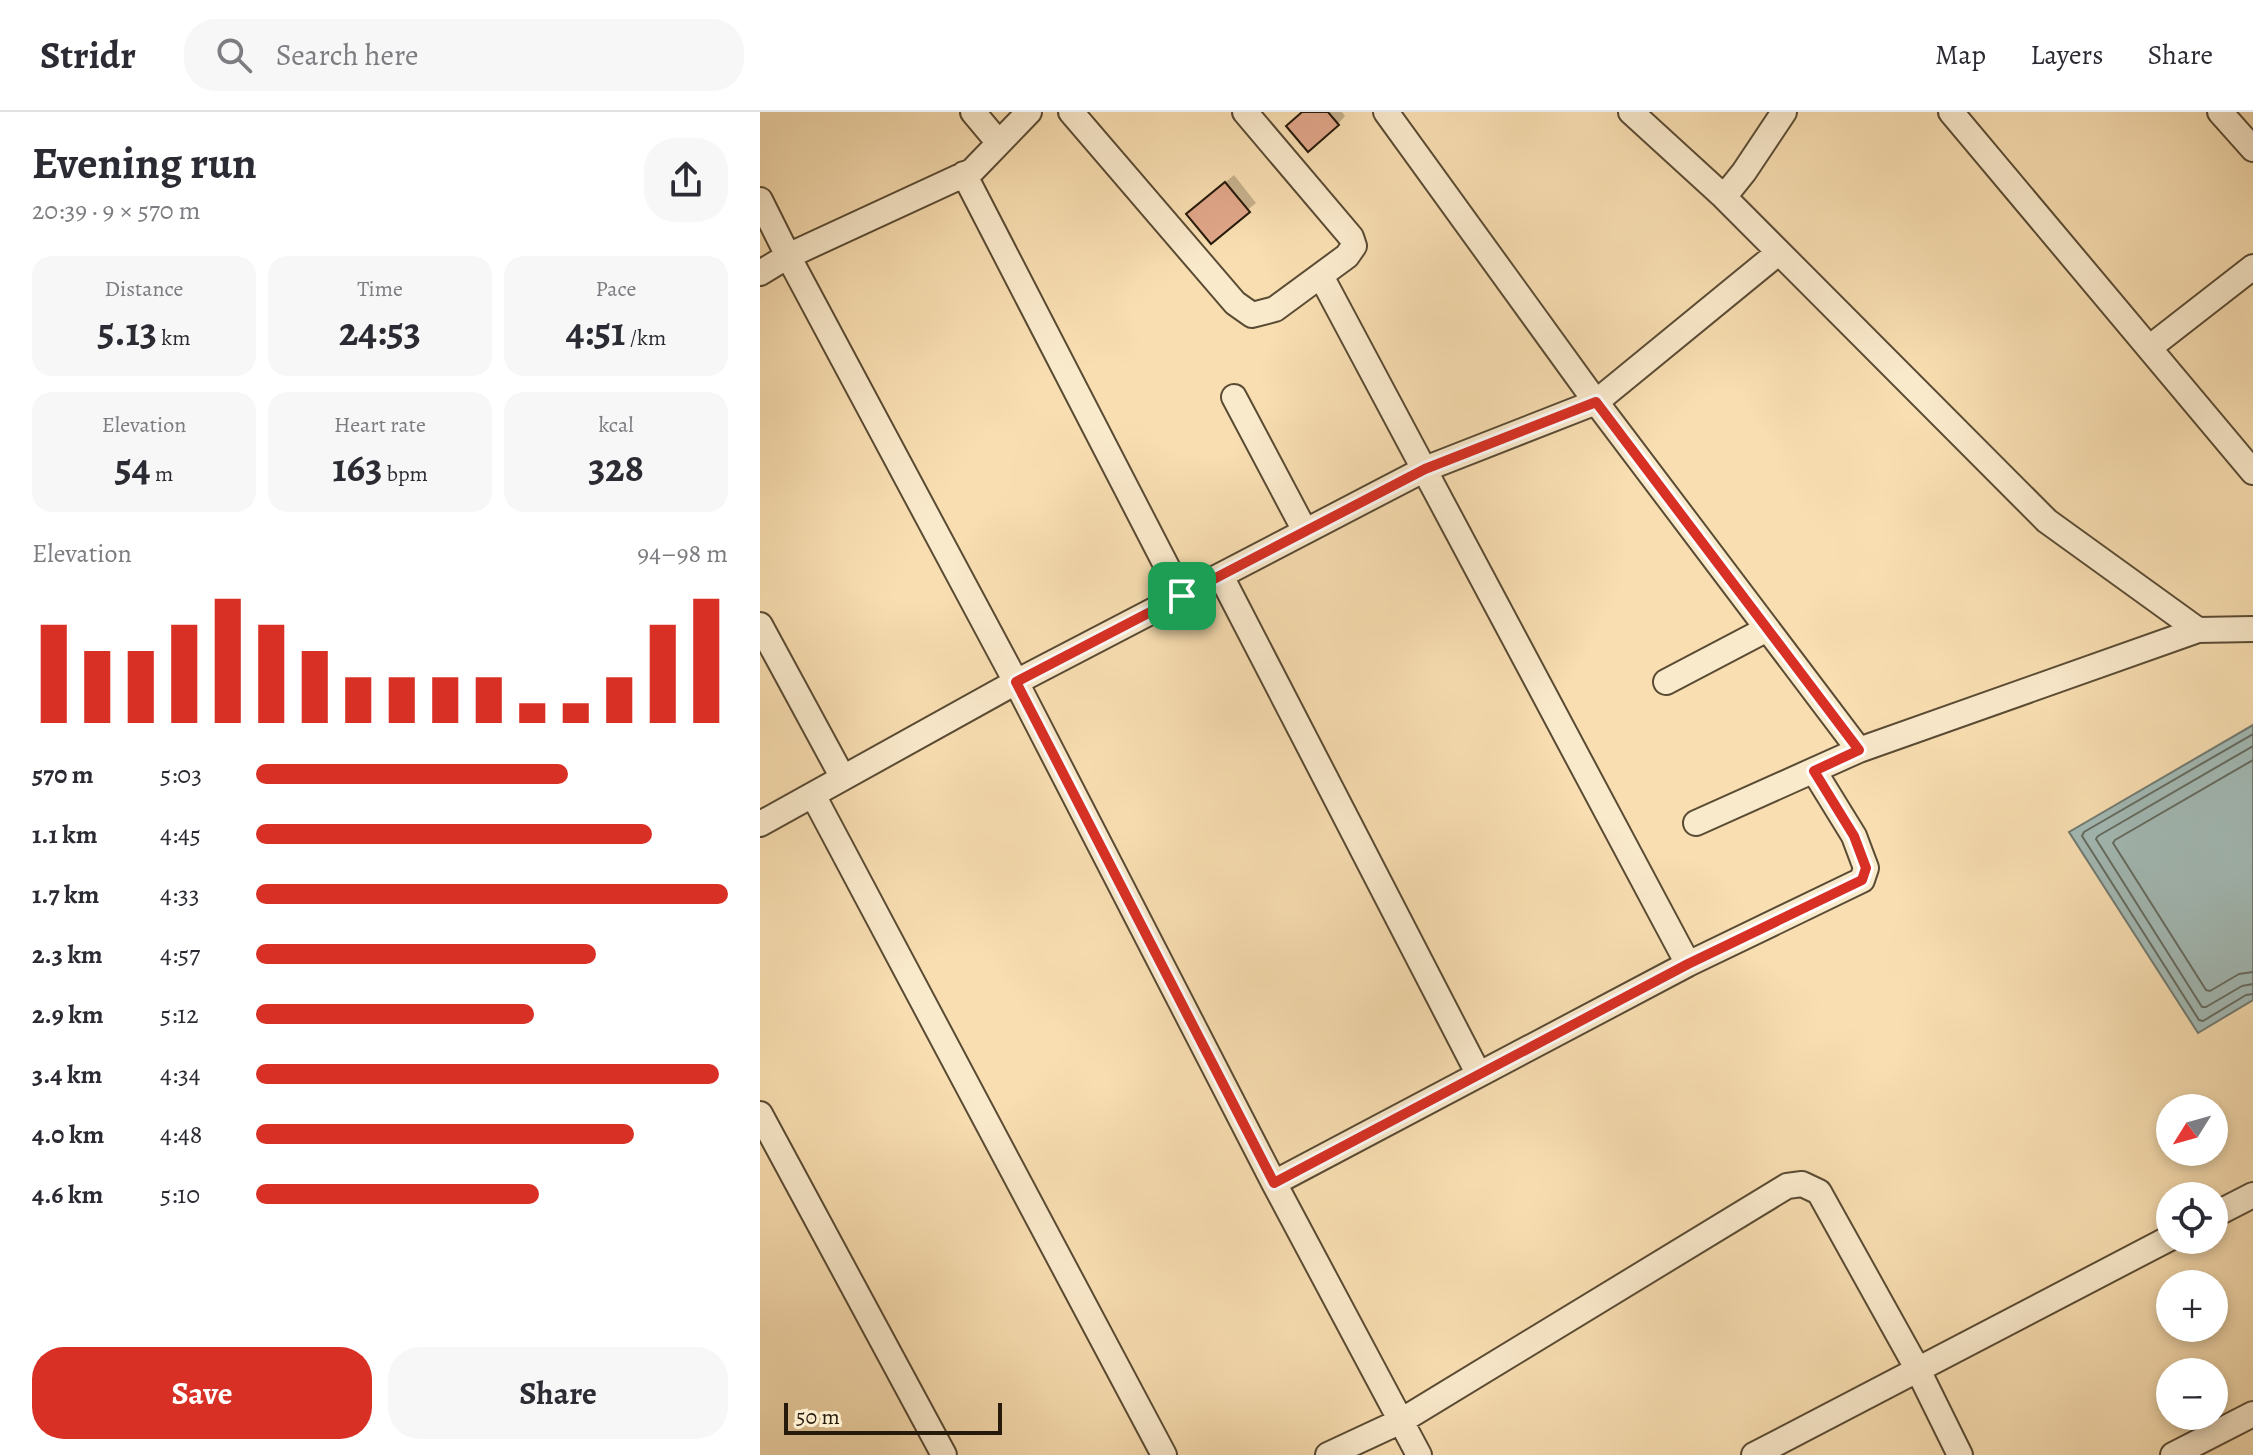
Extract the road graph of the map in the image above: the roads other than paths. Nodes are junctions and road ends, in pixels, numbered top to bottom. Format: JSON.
{"nodes":[{"id":1,"x":973,"y":112,"type":"edge"},
{"id":2,"x":1029,"y":112,"type":"edge"},
{"id":3,"x":1071,"y":112,"type":"edge"},
{"id":4,"x":1245,"y":112,"type":"edge"},
{"id":5,"x":1386,"y":112,"type":"edge"},
{"id":6,"x":1631,"y":112,"type":"edge"},
{"id":7,"x":1784,"y":112,"type":"edge"},
{"id":8,"x":1951,"y":112,"type":"edge"},
{"id":9,"x":2220,"y":112,"type":"edge"},
{"id":10,"x":999,"y":143,"type":"junction"},
{"id":11,"x":2253,"y":149,"type":"edge"},
{"id":12,"x":964,"y":174,"type":"junction"},
{"id":13,"x":1724,"y":197,"type":"junction"},
{"id":14,"x":760,"y":200,"type":"edge"},
{"id":15,"x":1778,"y":253,"type":"junction"},
{"id":16,"x":788,"y":256,"type":"junction"},
{"id":17,"x":2253,"y":267,"type":"edge"},
{"id":18,"x":760,"y":273,"type":"edge"},
{"id":19,"x":1321,"y":276,"type":"junction"},
{"id":20,"x":2149,"y":348,"type":"junction"},
{"id":21,"x":1234,"y":397,"type":"dead end"},
{"id":22,"x":1596,"y":402,"type":"junction"},
{"id":23,"x":1425,"y":469,"type":"junction"},
{"id":24,"x":2253,"y":472,"type":"edge"},
{"id":25,"x":1305,"y":531,"type":"junction"},
{"id":26,"x":1221,"y":576,"type":"junction"},
{"id":27,"x":1182,"y":596,"type":"junction"},
{"id":28,"x":760,"y":625,"type":"edge"},
{"id":29,"x":1767,"y":629,"type":"junction"},
{"id":30,"x":2253,"y":629,"type":"edge"},
{"id":31,"x":2198,"y":630,"type":"junction"},
{"id":32,"x":1016,"y":682,"type":"junction"},
{"id":33,"x":1666,"y":682,"type":"dead end"},
{"id":34,"x":1859,"y":750,"type":"junction"},
{"id":35,"x":1814,"y":771,"type":"junction"},
{"id":36,"x":843,"y":778,"type":"junction"},
{"id":37,"x":813,"y":795,"type":"junction"},
{"id":38,"x":1696,"y":823,"type":"dead end"},
{"id":39,"x":760,"y":824,"type":"edge"},
{"id":40,"x":1688,"y":964,"type":"junction"},
{"id":41,"x":1478,"y":1073,"type":"junction"},
{"id":42,"x":760,"y":1114,"type":"edge"},
{"id":43,"x":1274,"y":1183,"type":"junction"},
{"id":44,"x":2253,"y":1195,"type":"edge"},
{"id":45,"x":2228,"y":1208,"type":"edge"},
{"id":46,"x":2156,"y":1245,"type":"edge"},
{"id":47,"x":1918,"y":1370,"type":"junction"},
{"id":48,"x":2253,"y":1414,"type":"edge"},
{"id":49,"x":1401,"y":1421,"type":"junction"},
{"id":50,"x":944,"y":1455,"type":"edge"},
{"id":51,"x":1164,"y":1455,"type":"edge"},
{"id":52,"x":1328,"y":1455,"type":"edge"},
{"id":53,"x":1419,"y":1455,"type":"edge"},
{"id":54,"x":1754,"y":1455,"type":"edge"},
{"id":55,"x":1960,"y":1455,"type":"edge"},
{"id":56,"x":2173,"y":1455,"type":"edge"}],
"edges":[{"from":1,"to":10,"type":"street"},
{"from":2,"to":10,"type":"street"},
{"from":3,"to":19,"type":"street"},
{"from":4,"to":19,"type":"street"},
{"from":5,"to":22,"type":"street"},
{"from":6,"to":13,"type":"street"},
{"from":7,"to":13,"type":"street"},
{"from":8,"to":20,"type":"street"},
{"from":9,"to":11,"type":"street"},
{"from":10,"to":12,"type":"street"},
{"from":12,"to":16,"type":"street"},
{"from":12,"to":27,"type":"street"},
{"from":13,"to":15,"type":"street"},
{"from":14,"to":16,"type":"street"},
{"from":15,"to":22,"type":"street"},
{"from":15,"to":31,"type":"street"},
{"from":16,"to":18,"type":"street"},
{"from":16,"to":32,"type":"street"},
{"from":17,"to":20,"type":"street"},
{"from":19,"to":23,"type":"street"},
{"from":20,"to":24,"type":"street"},
{"from":21,"to":25,"type":"street"},
{"from":22,"to":23,"type":"street"},
{"from":22,"to":29,"type":"street"},
{"from":23,"to":25,"type":"street"},
{"from":23,"to":40,"type":"street"},
{"from":25,"to":26,"type":"street"},
{"from":26,"to":27,"type":"street"},
{"from":26,"to":41,"type":"street"},
{"from":27,"to":32,"type":"street"},
{"from":28,"to":36,"type":"street"},
{"from":29,"to":33,"type":"street"},
{"from":29,"to":34,"type":"street"},
{"from":30,"to":31,"type":"street"},
{"from":31,"to":34,"type":"street"},
{"from":32,"to":36,"type":"street"},
{"from":32,"to":43,"type":"street"},
{"from":34,"to":35,"type":"street"},
{"from":35,"to":38,"type":"street"},
{"from":35,"to":40,"type":"street"},
{"from":36,"to":37,"type":"street"},
{"from":37,"to":39,"type":"street"},
{"from":37,"to":51,"type":"street"},
{"from":40,"to":41,"type":"street"},
{"from":41,"to":43,"type":"street"},
{"from":42,"to":50,"type":"street"},
{"from":43,"to":49,"type":"street"},
{"from":44,"to":45,"type":"street"},
{"from":46,"to":47,"type":"street"},
{"from":47,"to":49,"type":"street"},
{"from":47,"to":54,"type":"street"},
{"from":47,"to":55,"type":"street"},
{"from":48,"to":56,"type":"street"},
{"from":49,"to":52,"type":"street"},
{"from":49,"to":53,"type":"street"}]}
